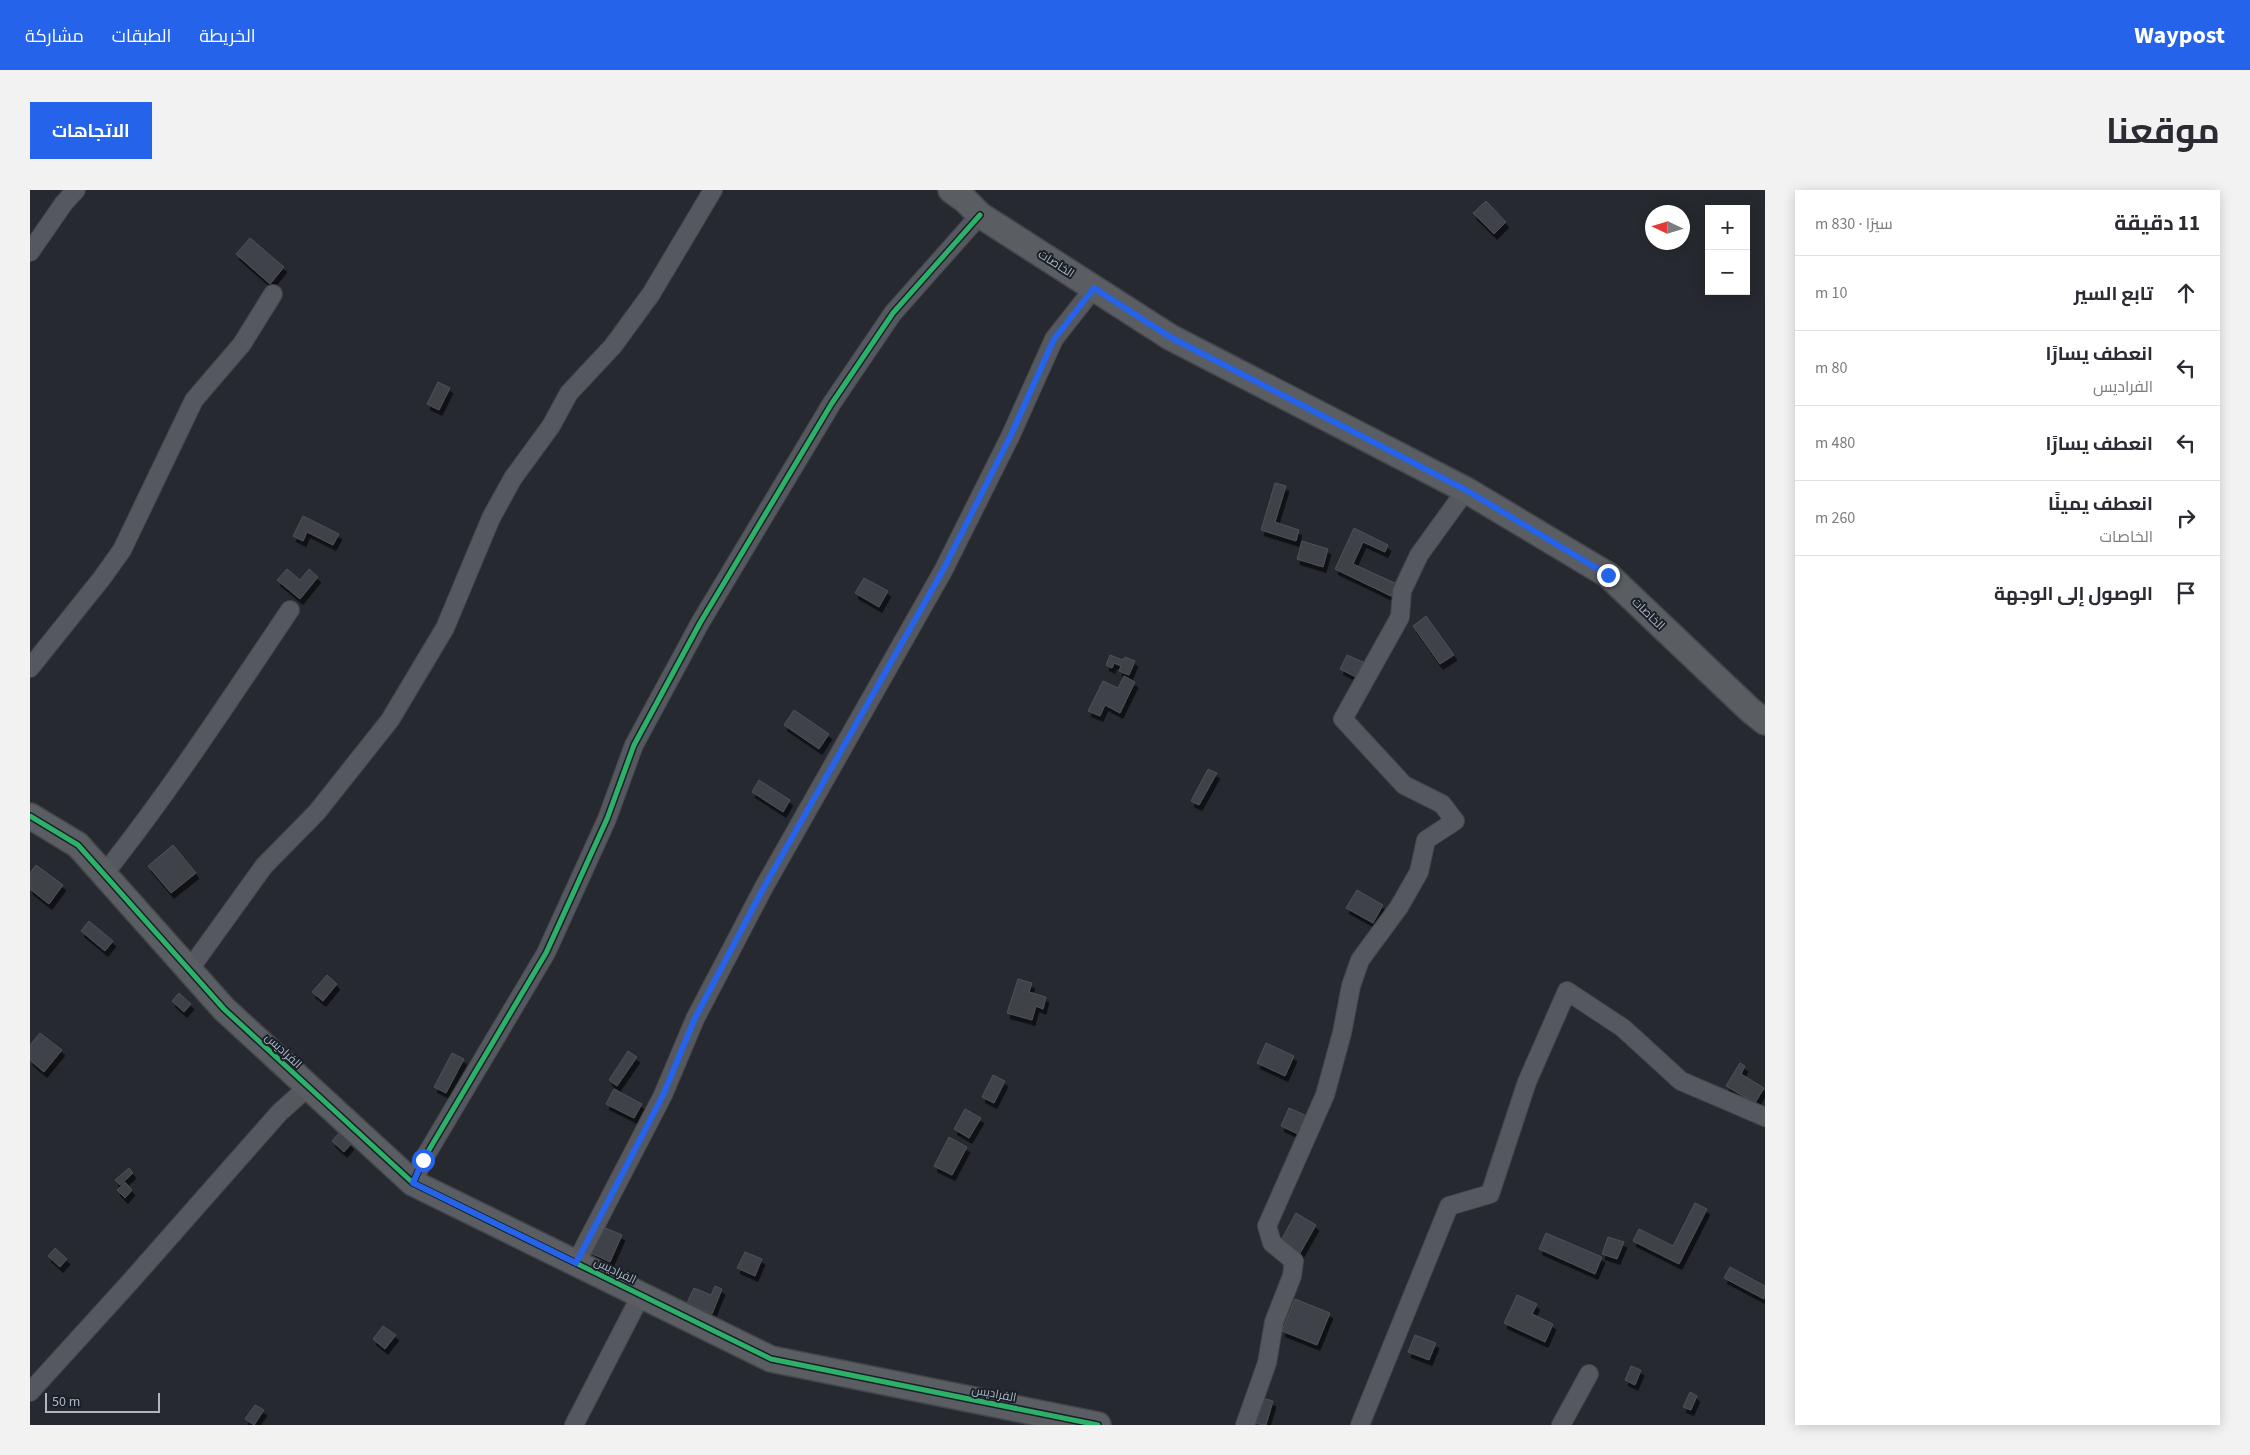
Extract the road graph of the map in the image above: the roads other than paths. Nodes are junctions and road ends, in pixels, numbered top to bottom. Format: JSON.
{"nodes":[{"id":1,"x":76,"y":190,"type":"edge"},
{"id":2,"x":713,"y":190,"type":"edge"},
{"id":3,"x":966,"y":199,"type":"edge"},
{"id":4,"x":30,"y":252,"type":"edge"},
{"id":5,"x":1094,"y":288,"type":"junction"},
{"id":6,"x":273,"y":294,"type":"dead end"},
{"id":7,"x":1466,"y":490,"type":"junction"},
{"id":8,"x":290,"y":610,"type":"dead end"},
{"id":9,"x":30,"y":668,"type":"edge"},
{"id":10,"x":1765,"y":722,"type":"edge"},
{"id":11,"x":30,"y":816,"type":"edge"},
{"id":12,"x":104,"y":874,"type":"junction"},
{"id":13,"x":189,"y":970,"type":"junction"},
{"id":14,"x":308,"y":1088,"type":"junction"},
{"id":15,"x":1765,"y":1118,"type":"edge"},
{"id":16,"x":413,"y":1183,"type":"junction"},
{"id":17,"x":576,"y":1263,"type":"junction"},
{"id":18,"x":641,"y":1295,"type":"junction"},
{"id":19,"x":1589,"y":1374,"type":"dead end"},
{"id":20,"x":30,"y":1392,"type":"edge"},
{"id":21,"x":574,"y":1425,"type":"edge"},
{"id":22,"x":1098,"y":1425,"type":"edge"},
{"id":23,"x":1245,"y":1425,"type":"edge"},
{"id":24,"x":1360,"y":1425,"type":"edge"},
{"id":25,"x":1561,"y":1425,"type":"edge"}],
"edges":[{"from":1,"to":4,"type":"street"},
{"from":2,"to":13,"type":"street"},
{"from":3,"to":5,"type":"street","name":"الخاصات"},
{"from":3,"to":16,"type":"street"},
{"from":5,"to":7,"type":"street","name":"الخاصات"},
{"from":5,"to":17,"type":"street"},
{"from":6,"to":9,"type":"street"},
{"from":7,"to":10,"type":"street","name":"الخاصات"},
{"from":7,"to":23,"type":"street"},
{"from":8,"to":12,"type":"street"},
{"from":11,"to":12,"type":"street","name":"الفراديس"},
{"from":12,"to":13,"type":"street","name":"الفراديس"},
{"from":13,"to":14,"type":"street","name":"الفراديس"},
{"from":14,"to":16,"type":"street","name":"الفراديس"},
{"from":14,"to":20,"type":"street"},
{"from":15,"to":24,"type":"street"},
{"from":16,"to":17,"type":"street","name":"الفراديس"},
{"from":17,"to":18,"type":"street","name":"الفراديس"},
{"from":18,"to":21,"type":"street"},
{"from":18,"to":22,"type":"street","name":"الفراديس"},
{"from":19,"to":25,"type":"street"}]}
